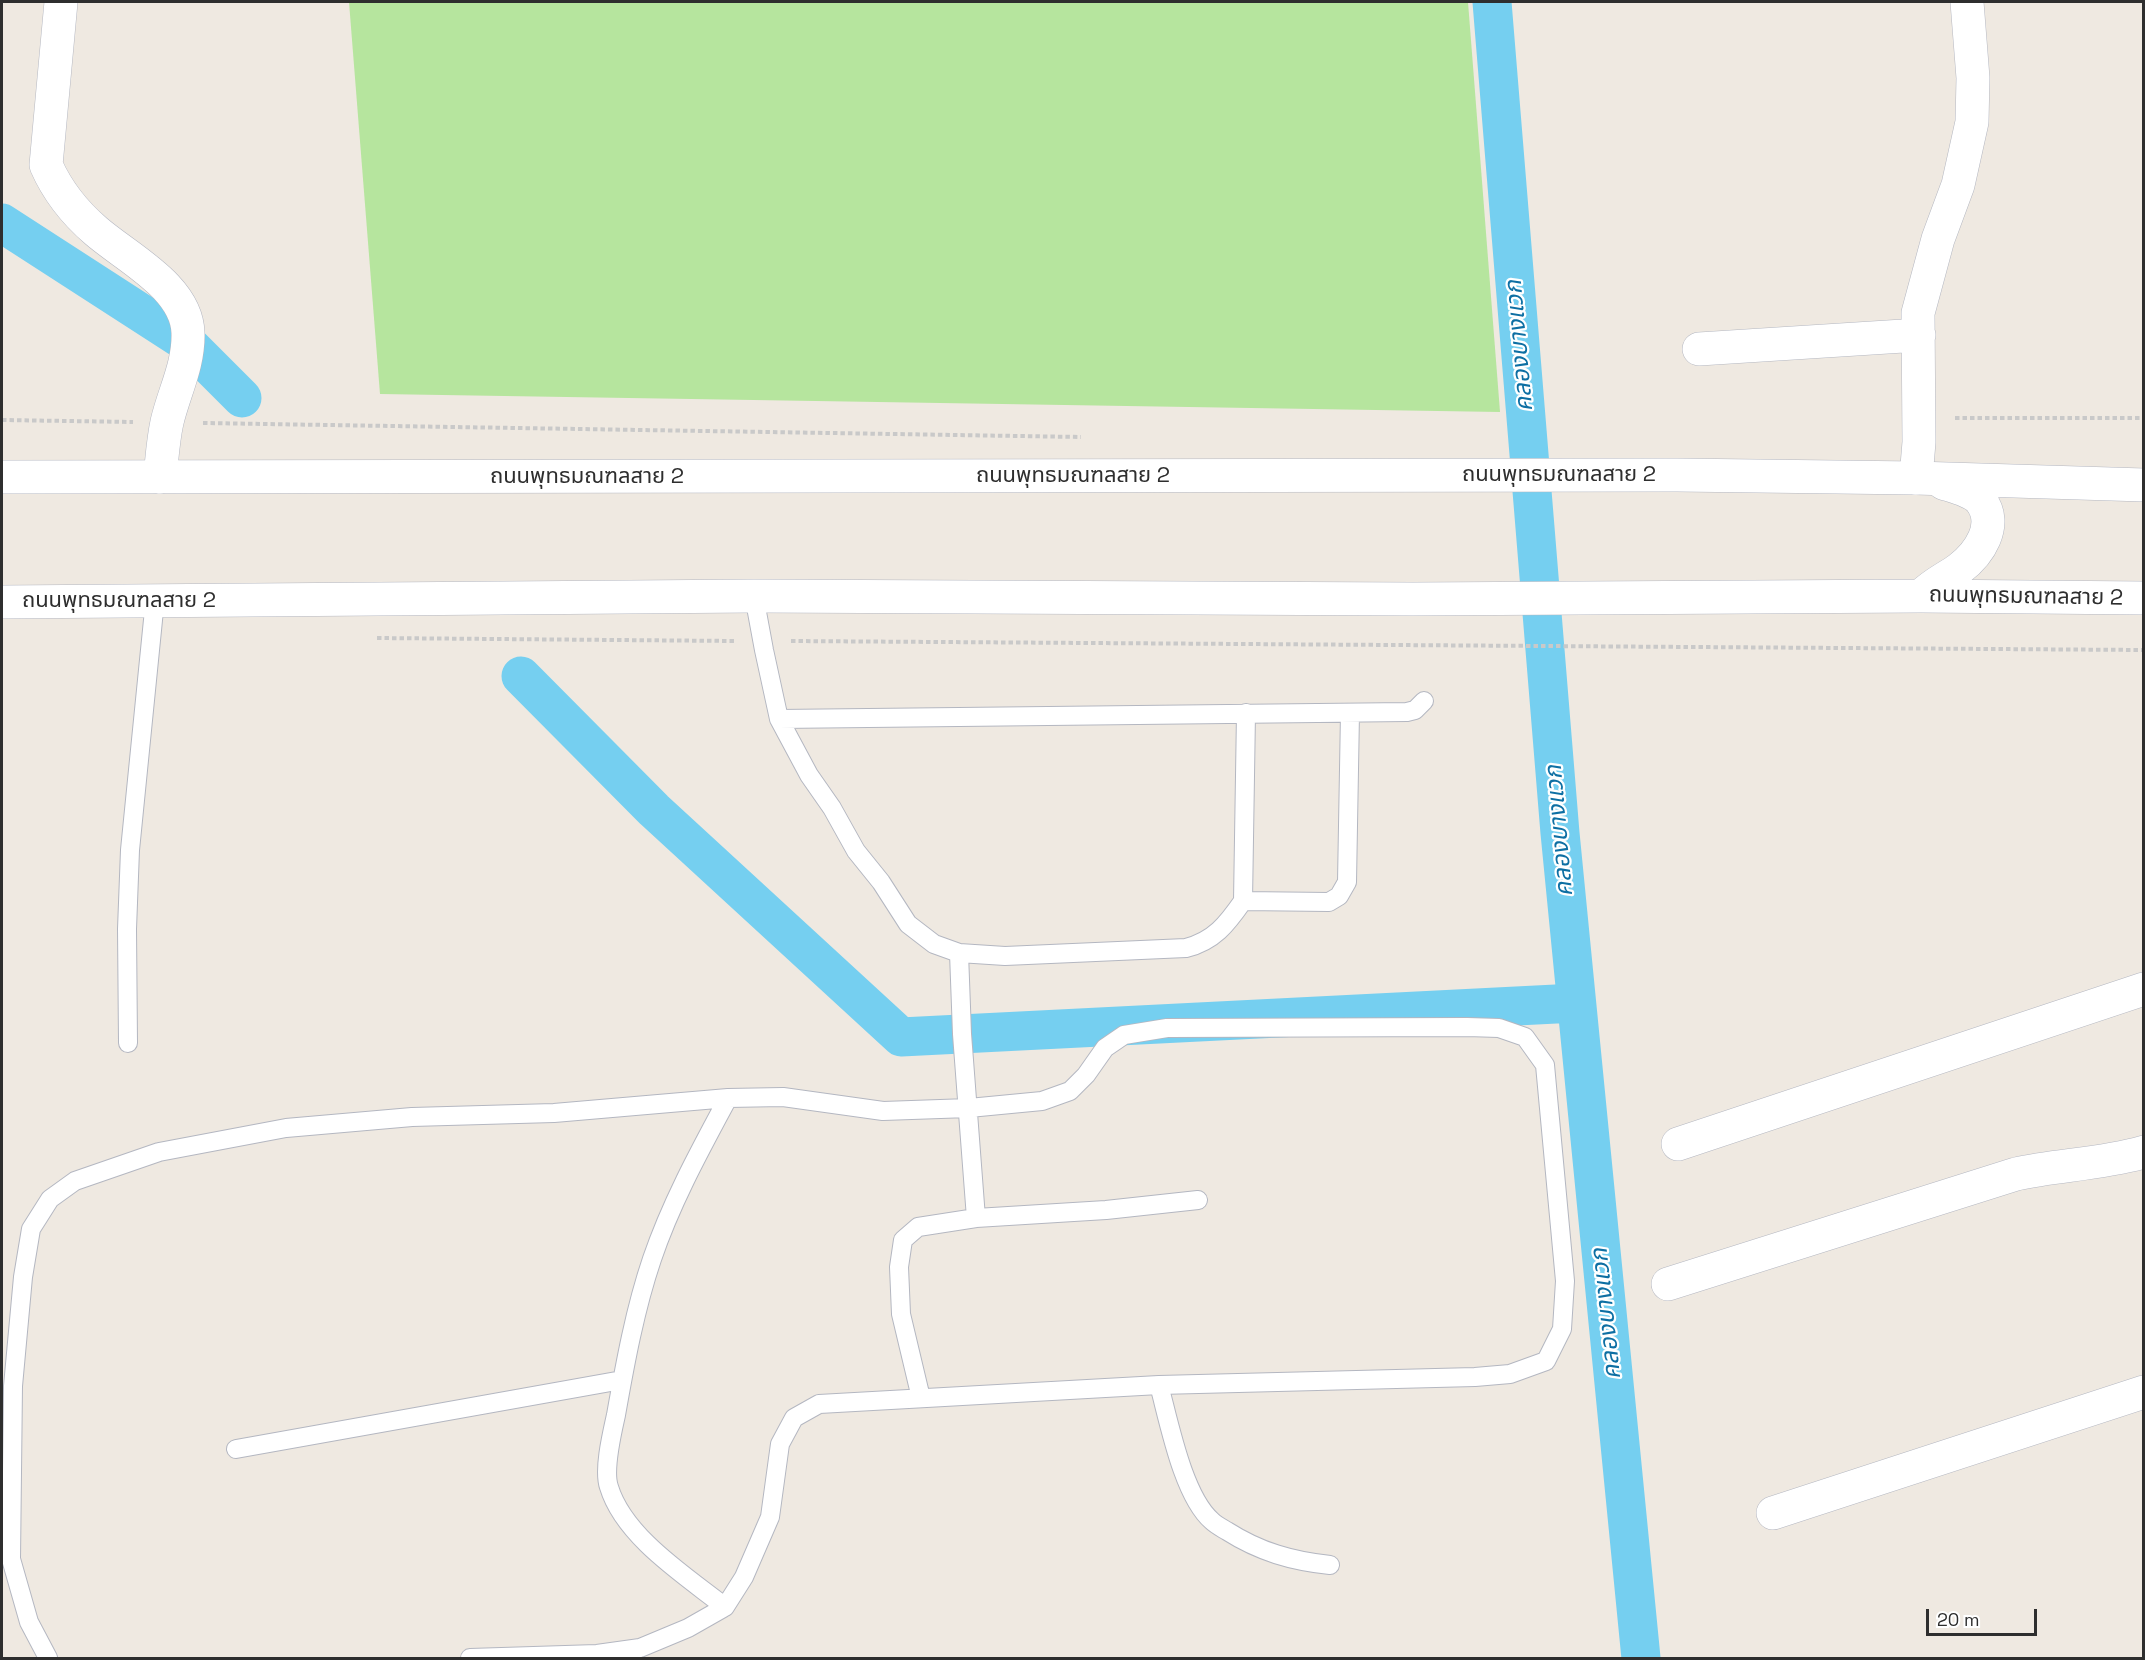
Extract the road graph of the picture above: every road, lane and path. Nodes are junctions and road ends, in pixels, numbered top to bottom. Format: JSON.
{"nodes":[{"id":1,"x":61,"y":2,"type":"edge"},
{"id":2,"x":1967,"y":2,"type":"edge"},
{"id":3,"x":1919,"y":335,"type":"junction"},
{"id":4,"x":1699,"y":349,"type":"dead end"},
{"id":5,"x":2,"y":420,"type":"edge"},
{"id":6,"x":167,"y":422,"type":"junction"},
{"id":7,"x":1087,"y":437,"type":"dead end"},
{"id":8,"x":2,"y":477,"type":"edge"},
{"id":9,"x":160,"y":477,"type":"junction"},
{"id":10,"x":1924,"y":478,"type":"junction"},
{"id":11,"x":2144,"y":485,"type":"edge"},
{"id":12,"x":754,"y":596,"type":"junction"},
{"id":13,"x":1921,"y":596,"type":"junction"},
{"id":14,"x":2144,"y":598,"type":"edge"},
{"id":15,"x":155,"y":600,"type":"junction"},
{"id":16,"x":2,"y":602,"type":"edge"},
{"id":17,"x":367,"y":638,"type":"dead end"},
{"id":18,"x":762,"y":641,"type":"junction"},
{"id":19,"x":2144,"y":650,"type":"edge"},
{"id":20,"x":1424,"y":701,"type":"dead end"},
{"id":21,"x":1246,"y":713,"type":"junction"},
{"id":22,"x":1350,"y":713,"type":"junction"},
{"id":23,"x":780,"y":719,"type":"junction"},
{"id":24,"x":1243,"y":901,"type":"junction"},
{"id":25,"x":958,"y":953,"type":"junction"},
{"id":26,"x":2144,"y":989,"type":"edge"},
{"id":27,"x":128,"y":1043,"type":"dead end"},
{"id":28,"x":728,"y":1098,"type":"junction"},
{"id":29,"x":969,"y":1108,"type":"junction"},
{"id":30,"x":1678,"y":1144,"type":"dead end"},
{"id":31,"x":2144,"y":1152,"type":"edge"},
{"id":32,"x":1198,"y":1200,"type":"dead end"},
{"id":33,"x":976,"y":1218,"type":"junction"},
{"id":34,"x":1668,"y":1284,"type":"dead end"},
{"id":35,"x":622,"y":1380,"type":"junction"},
{"id":36,"x":1159,"y":1386,"type":"junction"},
{"id":37,"x":2144,"y":1392,"type":"edge"},
{"id":38,"x":921,"y":1398,"type":"junction"},
{"id":39,"x":236,"y":1449,"type":"dead end"},
{"id":40,"x":1773,"y":1513,"type":"dead end"},
{"id":41,"x":1330,"y":1564,"type":"dead end"},
{"id":42,"x":725,"y":1607,"type":"junction"},
{"id":43,"x":48,"y":1659,"type":"edge"},
{"id":44,"x":470,"y":1659,"type":"edge"}],
"edges":[{"from":1,"to":6,"type":"main road"},
{"from":2,"to":3,"type":"main road"},
{"from":3,"to":4,"type":"main road"},
{"from":3,"to":10,"type":"main road"},
{"from":5,"to":6,"type":"path"},
{"from":6,"to":7,"type":"path"},
{"from":6,"to":9,"type":"main road"},
{"from":8,"to":9,"type":"main road","name":"ถนนพุทธมณฑลสาย 2"},
{"from":9,"to":10,"type":"main road","name":"ถนนพุทธมณฑลสาย 2"},
{"from":10,"to":11,"type":"main road","name":"ถนนพุทธมณฑลสาย 2"},
{"from":10,"to":13,"type":"main road"},
{"from":12,"to":13,"type":"main road","name":"ถนนพุทธมณฑลสาย 2"},
{"from":12,"to":15,"type":"main road","name":"ถนนพุทธมณฑลสาย 2"},
{"from":12,"to":18,"type":"lane"},
{"from":13,"to":14,"type":"main road","name":"ถนนพุทธมณฑลสาย 2"},
{"from":15,"to":16,"type":"main road","name":"ถนนพุทธมณฑลสาย 2"},
{"from":15,"to":27,"type":"lane"},
{"from":17,"to":18,"type":"path"},
{"from":18,"to":19,"type":"path"},
{"from":18,"to":23,"type":"lane"},
{"from":20,"to":22,"type":"lane"},
{"from":21,"to":22,"type":"lane"},
{"from":21,"to":23,"type":"lane"},
{"from":21,"to":24,"type":"lane"},
{"from":22,"to":24,"type":"lane"},
{"from":23,"to":25,"type":"lane"},
{"from":24,"to":25,"type":"lane"},
{"from":25,"to":29,"type":"lane"},
{"from":26,"to":30,"type":"main road"},
{"from":28,"to":29,"type":"lane"},
{"from":28,"to":35,"type":"lane"},
{"from":28,"to":43,"type":"lane"},
{"from":29,"to":33,"type":"lane"},
{"from":29,"to":36,"type":"lane"},
{"from":31,"to":34,"type":"main road"},
{"from":32,"to":33,"type":"lane"},
{"from":33,"to":38,"type":"lane"},
{"from":35,"to":39,"type":"lane"},
{"from":35,"to":42,"type":"lane"},
{"from":36,"to":38,"type":"lane"},
{"from":36,"to":41,"type":"lane"},
{"from":37,"to":40,"type":"main road"},
{"from":38,"to":42,"type":"lane"},
{"from":42,"to":44,"type":"lane"}]}
